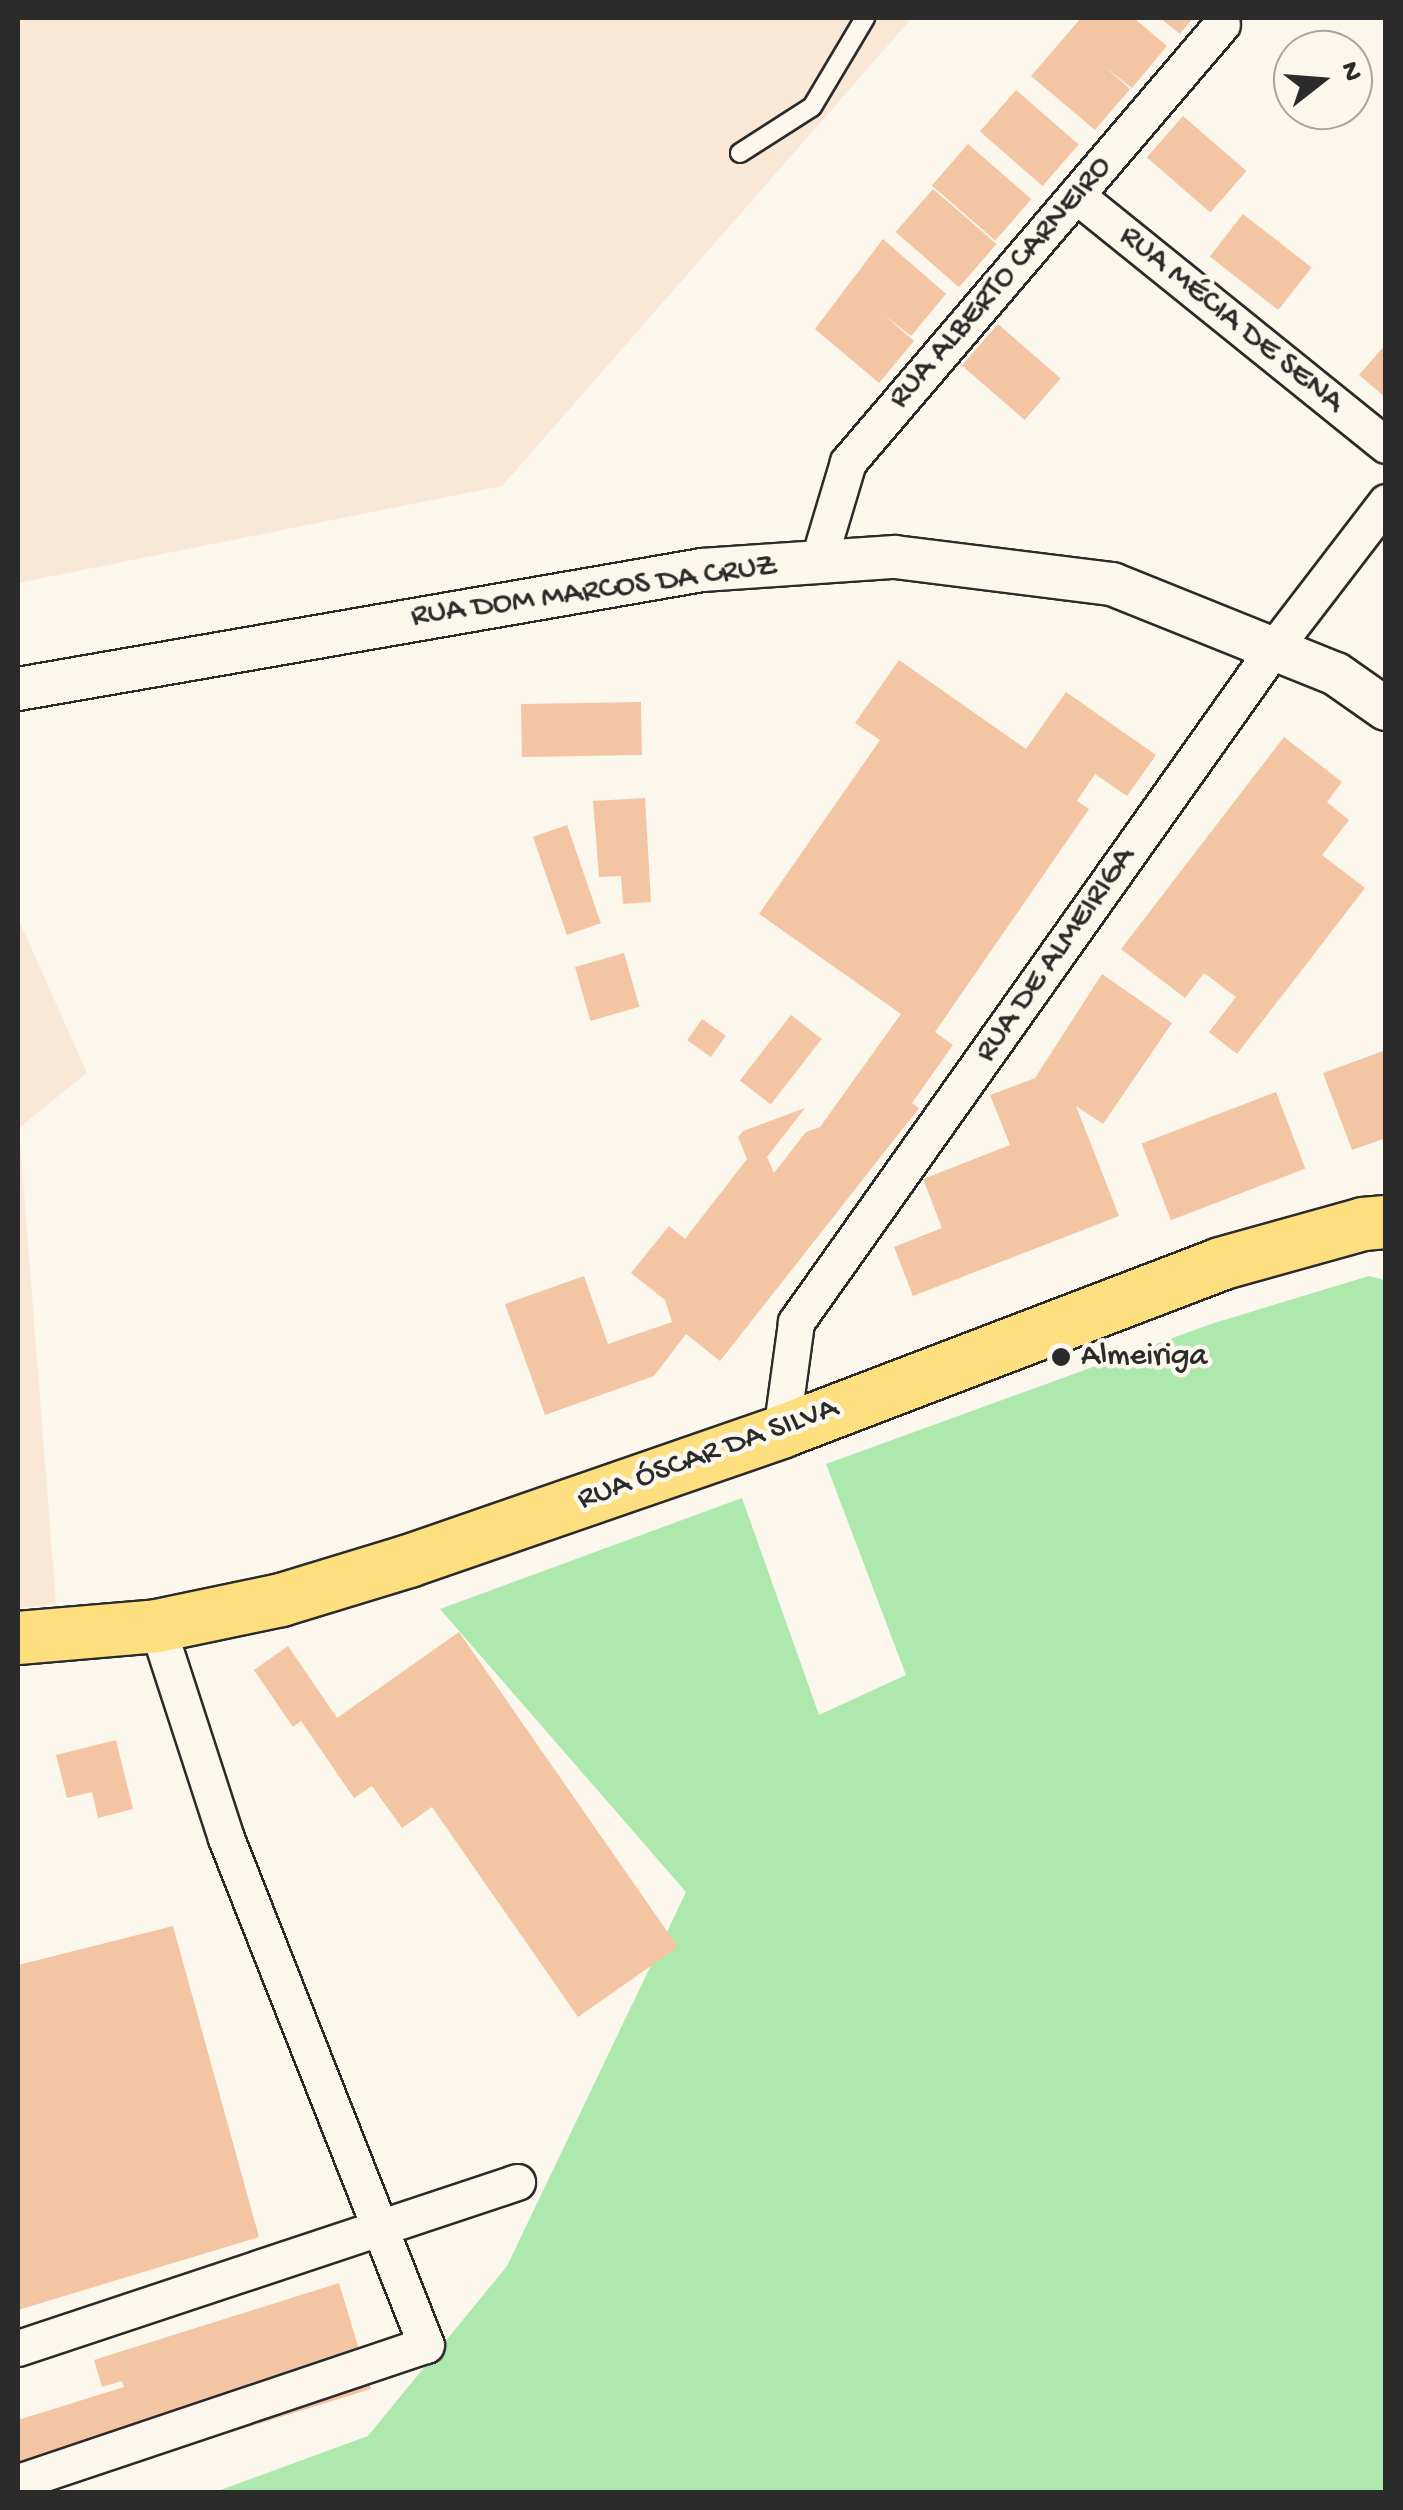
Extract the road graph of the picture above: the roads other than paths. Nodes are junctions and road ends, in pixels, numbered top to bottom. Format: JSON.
{"nodes":[{"id":1,"x":865,"y":18,"type":"edge"},
{"id":2,"x":1222,"y":24,"type":"dead end"},
{"id":3,"x":740,"y":153,"type":"dead end"},
{"id":4,"x":1076,"y":195,"type":"junction"},
{"id":5,"x":1386,"y":445,"type":"edge"},
{"id":6,"x":1386,"y":502,"type":"edge"},
{"id":7,"x":818,"y":562,"type":"junction"},
{"id":8,"x":1274,"y":648,"type":"junction"},
{"id":9,"x":18,"y":689,"type":"edge"},
{"id":10,"x":1386,"y":709,"type":"edge"},
{"id":11,"x":1386,"y":1222,"type":"edge"},
{"id":12,"x":781,"y":1432,"type":"junction"},
{"id":13,"x":156,"y":1626,"type":"junction"},
{"id":14,"x":18,"y":1638,"type":"edge"},
{"id":15,"x":517,"y":2182,"type":"dead end"},
{"id":16,"x":379,"y":2228,"type":"junction"},
{"id":17,"x":18,"y":2348,"type":"edge"},
{"id":18,"x":18,"y":2482,"type":"edge"}],
"edges":[{"from":1,"to":3,"type":"lane"},
{"from":2,"to":4,"type":"street","name":"RUA ALBERTO CARNEIRO"},
{"from":4,"to":5,"type":"street","name":"RUA MÉCIA DE SENA"},
{"from":4,"to":7,"type":"street","name":"RUA ALBERTO CARNEIRO"},
{"from":6,"to":8,"type":"street","name":"RUA DE ALMEIRIGA"},
{"from":7,"to":8,"type":"street","name":"RUA DOM MARCOS DA CRUZ"},
{"from":7,"to":9,"type":"street","name":"RUA DOM MARCOS DA CRUZ"},
{"from":8,"to":10,"type":"street","name":"RUA DOM MARCOS DA CRUZ"},
{"from":8,"to":12,"type":"street","name":"RUA DE ALMEIRIGA"},
{"from":11,"to":12,"type":"main road","name":"RUA ÓSCAR DA SILVA"},
{"from":12,"to":13,"type":"main road","name":"RUA ÓSCAR DA SILVA"},
{"from":13,"to":14,"type":"main road","name":"RUA ÓSCAR DA SILVA"},
{"from":13,"to":16,"type":"street"},
{"from":15,"to":16,"type":"street"},
{"from":16,"to":17,"type":"street"},
{"from":16,"to":18,"type":"street"}]}
